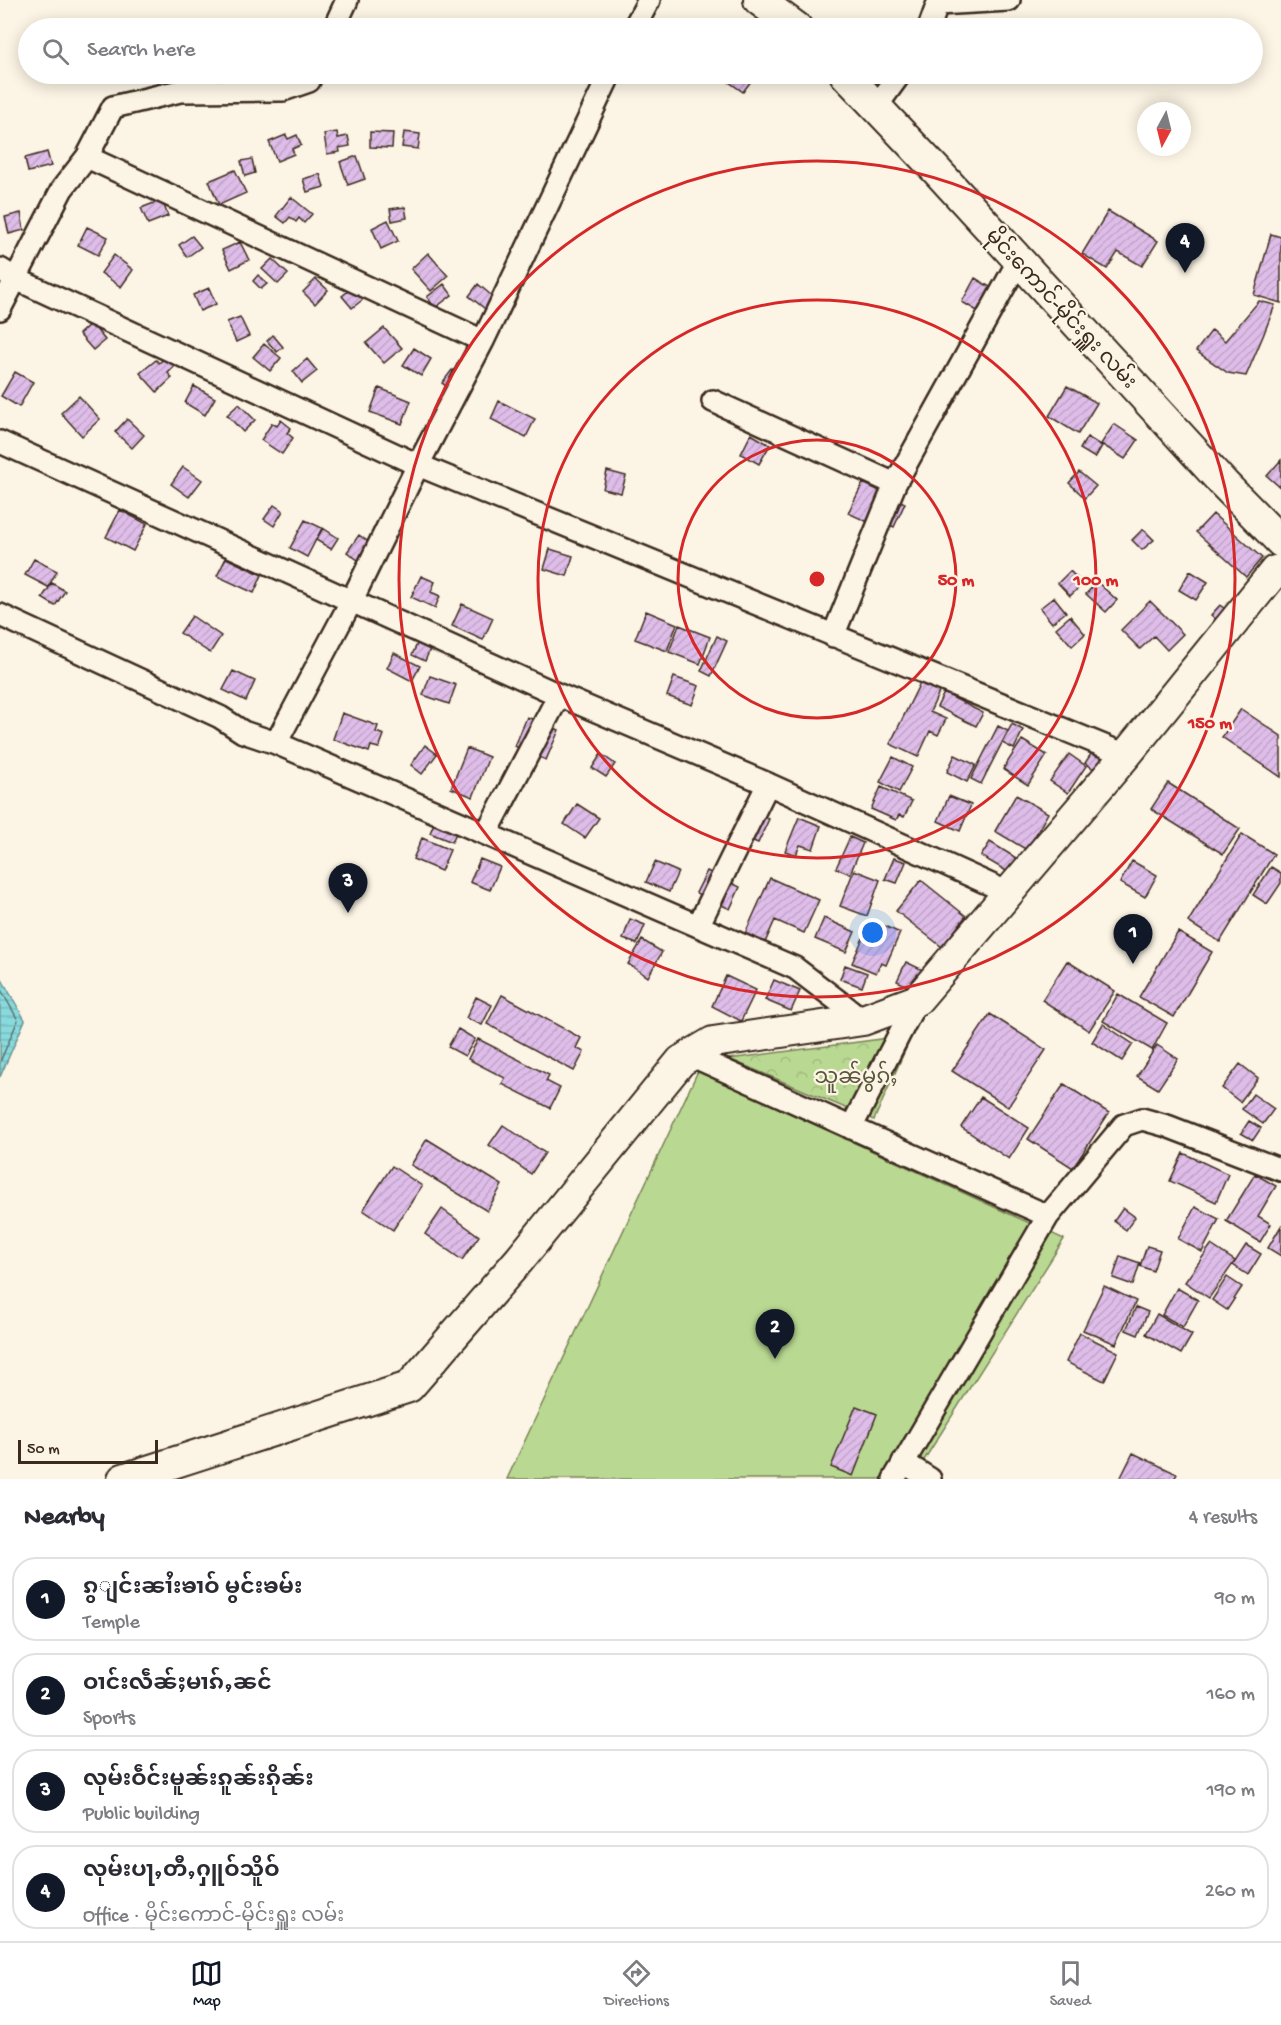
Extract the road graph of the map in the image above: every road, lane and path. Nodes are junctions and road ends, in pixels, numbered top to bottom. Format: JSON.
{"nodes":[{"id":1,"x":347,"y":0,"type":"edge"},
{"id":2,"x":649,"y":0,"type":"edge"},
{"id":3,"x":759,"y":0,"type":"edge"},
{"id":4,"x":1009,"y":0,"type":"edge"},
{"id":5,"x":939,"y":2,"type":"edge"},
{"id":6,"x":339,"y":18,"type":"edge"},
{"id":7,"x":639,"y":18,"type":"edge"},
{"id":8,"x":783,"y":18,"type":"edge"},
{"id":9,"x":933,"y":18,"type":"edge"},
{"id":10,"x":300,"y":84,"type":"edge"},
{"id":11,"x":605,"y":84,"type":"edge"},
{"id":12,"x":854,"y":84,"type":"edge"},
{"id":13,"x":892,"y":84,"type":"edge"},
{"id":14,"x":876,"y":106,"type":"junction"},
{"id":15,"x":87,"y":157,"type":"junction"},
{"id":16,"x":1019,"y":260,"type":"junction"},
{"id":17,"x":8,"y":274,"type":"edge"},
{"id":18,"x":0,"y":309,"type":"edge"},
{"id":19,"x":483,"y":341,"type":"junction"},
{"id":20,"x":713,"y":401,"type":"dead end"},
{"id":21,"x":0,"y":442,"type":"edge"},
{"id":22,"x":418,"y":465,"type":"junction"},
{"id":23,"x":895,"y":484,"type":"junction"},
{"id":24,"x":1275,"y":537,"type":"edge"},
{"id":25,"x":1278,"y":571,"type":"edge"},
{"id":26,"x":352,"y":600,"type":"junction"},
{"id":27,"x":0,"y":615,"type":"edge"},
{"id":28,"x":833,"y":636,"type":"junction"},
{"id":29,"x":559,"y":695,"type":"junction"},
{"id":30,"x":276,"y":743,"type":"junction"},
{"id":31,"x":1126,"y":756,"type":"junction"},
{"id":32,"x":768,"y":784,"type":"junction"},
{"id":33,"x":486,"y":834,"type":"junction"},
{"id":34,"x":1008,"y":893,"type":"junction"},
{"id":35,"x":698,"y":926,"type":"junction"},
{"id":36,"x":917,"y":1000,"type":"junction"},
{"id":37,"x":863,"y":1020,"type":"junction"},
{"id":38,"x":690,"y":1055,"type":"junction"},
{"id":39,"x":851,"y":1128,"type":"junction"},
{"id":40,"x":1281,"y":1170,"type":"edge"},
{"id":41,"x":1048,"y":1216,"type":"junction"},
{"id":42,"x":899,"y":1471,"type":"edge"},
{"id":43,"x":123,"y":1479,"type":"edge"},
{"id":44,"x":930,"y":1479,"type":"edge"}],
"edges":[{"from":1,"to":6,"type":"street"},
{"from":2,"to":7,"type":"street"},
{"from":3,"to":8,"type":"main road"},
{"from":4,"to":5,"type":"street"},
{"from":5,"to":9,"type":"street"},
{"from":10,"to":15,"type":"street"},
{"from":11,"to":19,"type":"street"},
{"from":12,"to":14,"type":"main road","name":"မိုင်းကောင်-မိုင်းရှူး လမ်း"},
{"from":13,"to":14,"type":"street"},
{"from":14,"to":16,"type":"main road","name":"မိုင်းကောင်-မိုင်းရှူး လမ်း"},
{"from":15,"to":17,"type":"street"},
{"from":15,"to":19,"type":"street"},
{"from":16,"to":23,"type":"street"},
{"from":16,"to":24,"type":"main road","name":"မိုင်းကောင်-မိုင်းရှူး လမ်း"},
{"from":17,"to":18,"type":"street"},
{"from":17,"to":22,"type":"street"},
{"from":19,"to":22,"type":"street"},
{"from":20,"to":23,"type":"street"},
{"from":21,"to":26,"type":"street"},
{"from":22,"to":26,"type":"street"},
{"from":22,"to":28,"type":"street"},
{"from":23,"to":28,"type":"street"},
{"from":24,"to":25,"type":"main road"},
{"from":25,"to":31,"type":"main road"},
{"from":26,"to":29,"type":"street"},
{"from":26,"to":30,"type":"street"},
{"from":27,"to":30,"type":"street"},
{"from":28,"to":31,"type":"street"},
{"from":29,"to":32,"type":"street"},
{"from":29,"to":33,"type":"street"},
{"from":30,"to":33,"type":"street"},
{"from":31,"to":34,"type":"main road"},
{"from":32,"to":34,"type":"street"},
{"from":32,"to":35,"type":"street"},
{"from":33,"to":35,"type":"street"},
{"from":34,"to":36,"type":"main road"},
{"from":35,"to":37,"type":"street"},
{"from":36,"to":37,"type":"main road"},
{"from":36,"to":39,"type":"street"},
{"from":37,"to":38,"type":"main road"},
{"from":38,"to":39,"type":"street"},
{"from":38,"to":43,"type":"main road"},
{"from":39,"to":41,"type":"street"},
{"from":40,"to":41,"type":"street"},
{"from":41,"to":42,"type":"street"},
{"from":42,"to":44,"type":"street"}]}
